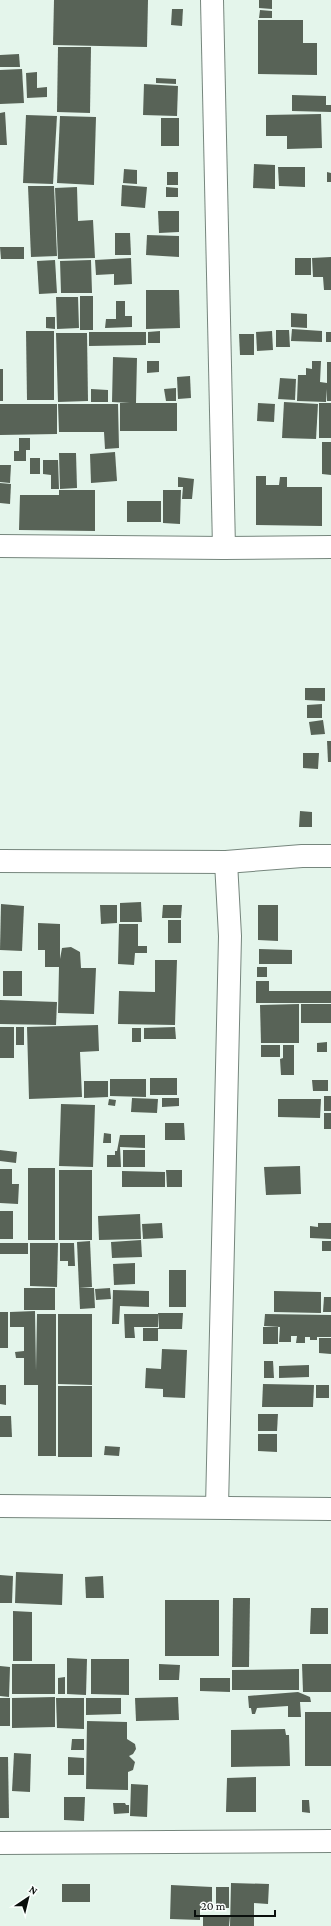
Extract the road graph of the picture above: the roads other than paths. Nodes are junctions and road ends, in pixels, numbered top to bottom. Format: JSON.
{"nodes":[{"id":1,"x":212,"y":0,"type":"edge"},
{"id":2,"x":0,"y":546,"type":"edge"},
{"id":3,"x":331,"y":547,"type":"edge"},
{"id":4,"x":224,"y":548,"type":"junction"},
{"id":5,"x":331,"y":856,"type":"edge"},
{"id":6,"x":0,"y":861,"type":"edge"},
{"id":7,"x":226,"y":862,"type":"junction"},
{"id":8,"x":0,"y":1506,"type":"edge"},
{"id":9,"x":217,"y":1507,"type":"junction"},
{"id":10,"x":331,"y":1509,"type":"edge"},
{"id":11,"x":331,"y":1841,"type":"edge"},
{"id":12,"x":0,"y":1843,"type":"edge"}],
"edges":[{"from":1,"to":4,"type":"street"},
{"from":2,"to":4,"type":"street"},
{"from":3,"to":4,"type":"street"},
{"from":5,"to":7,"type":"street"},
{"from":6,"to":7,"type":"street"},
{"from":7,"to":9,"type":"street"},
{"from":8,"to":9,"type":"street"},
{"from":9,"to":10,"type":"street"},
{"from":11,"to":12,"type":"street"}]}
